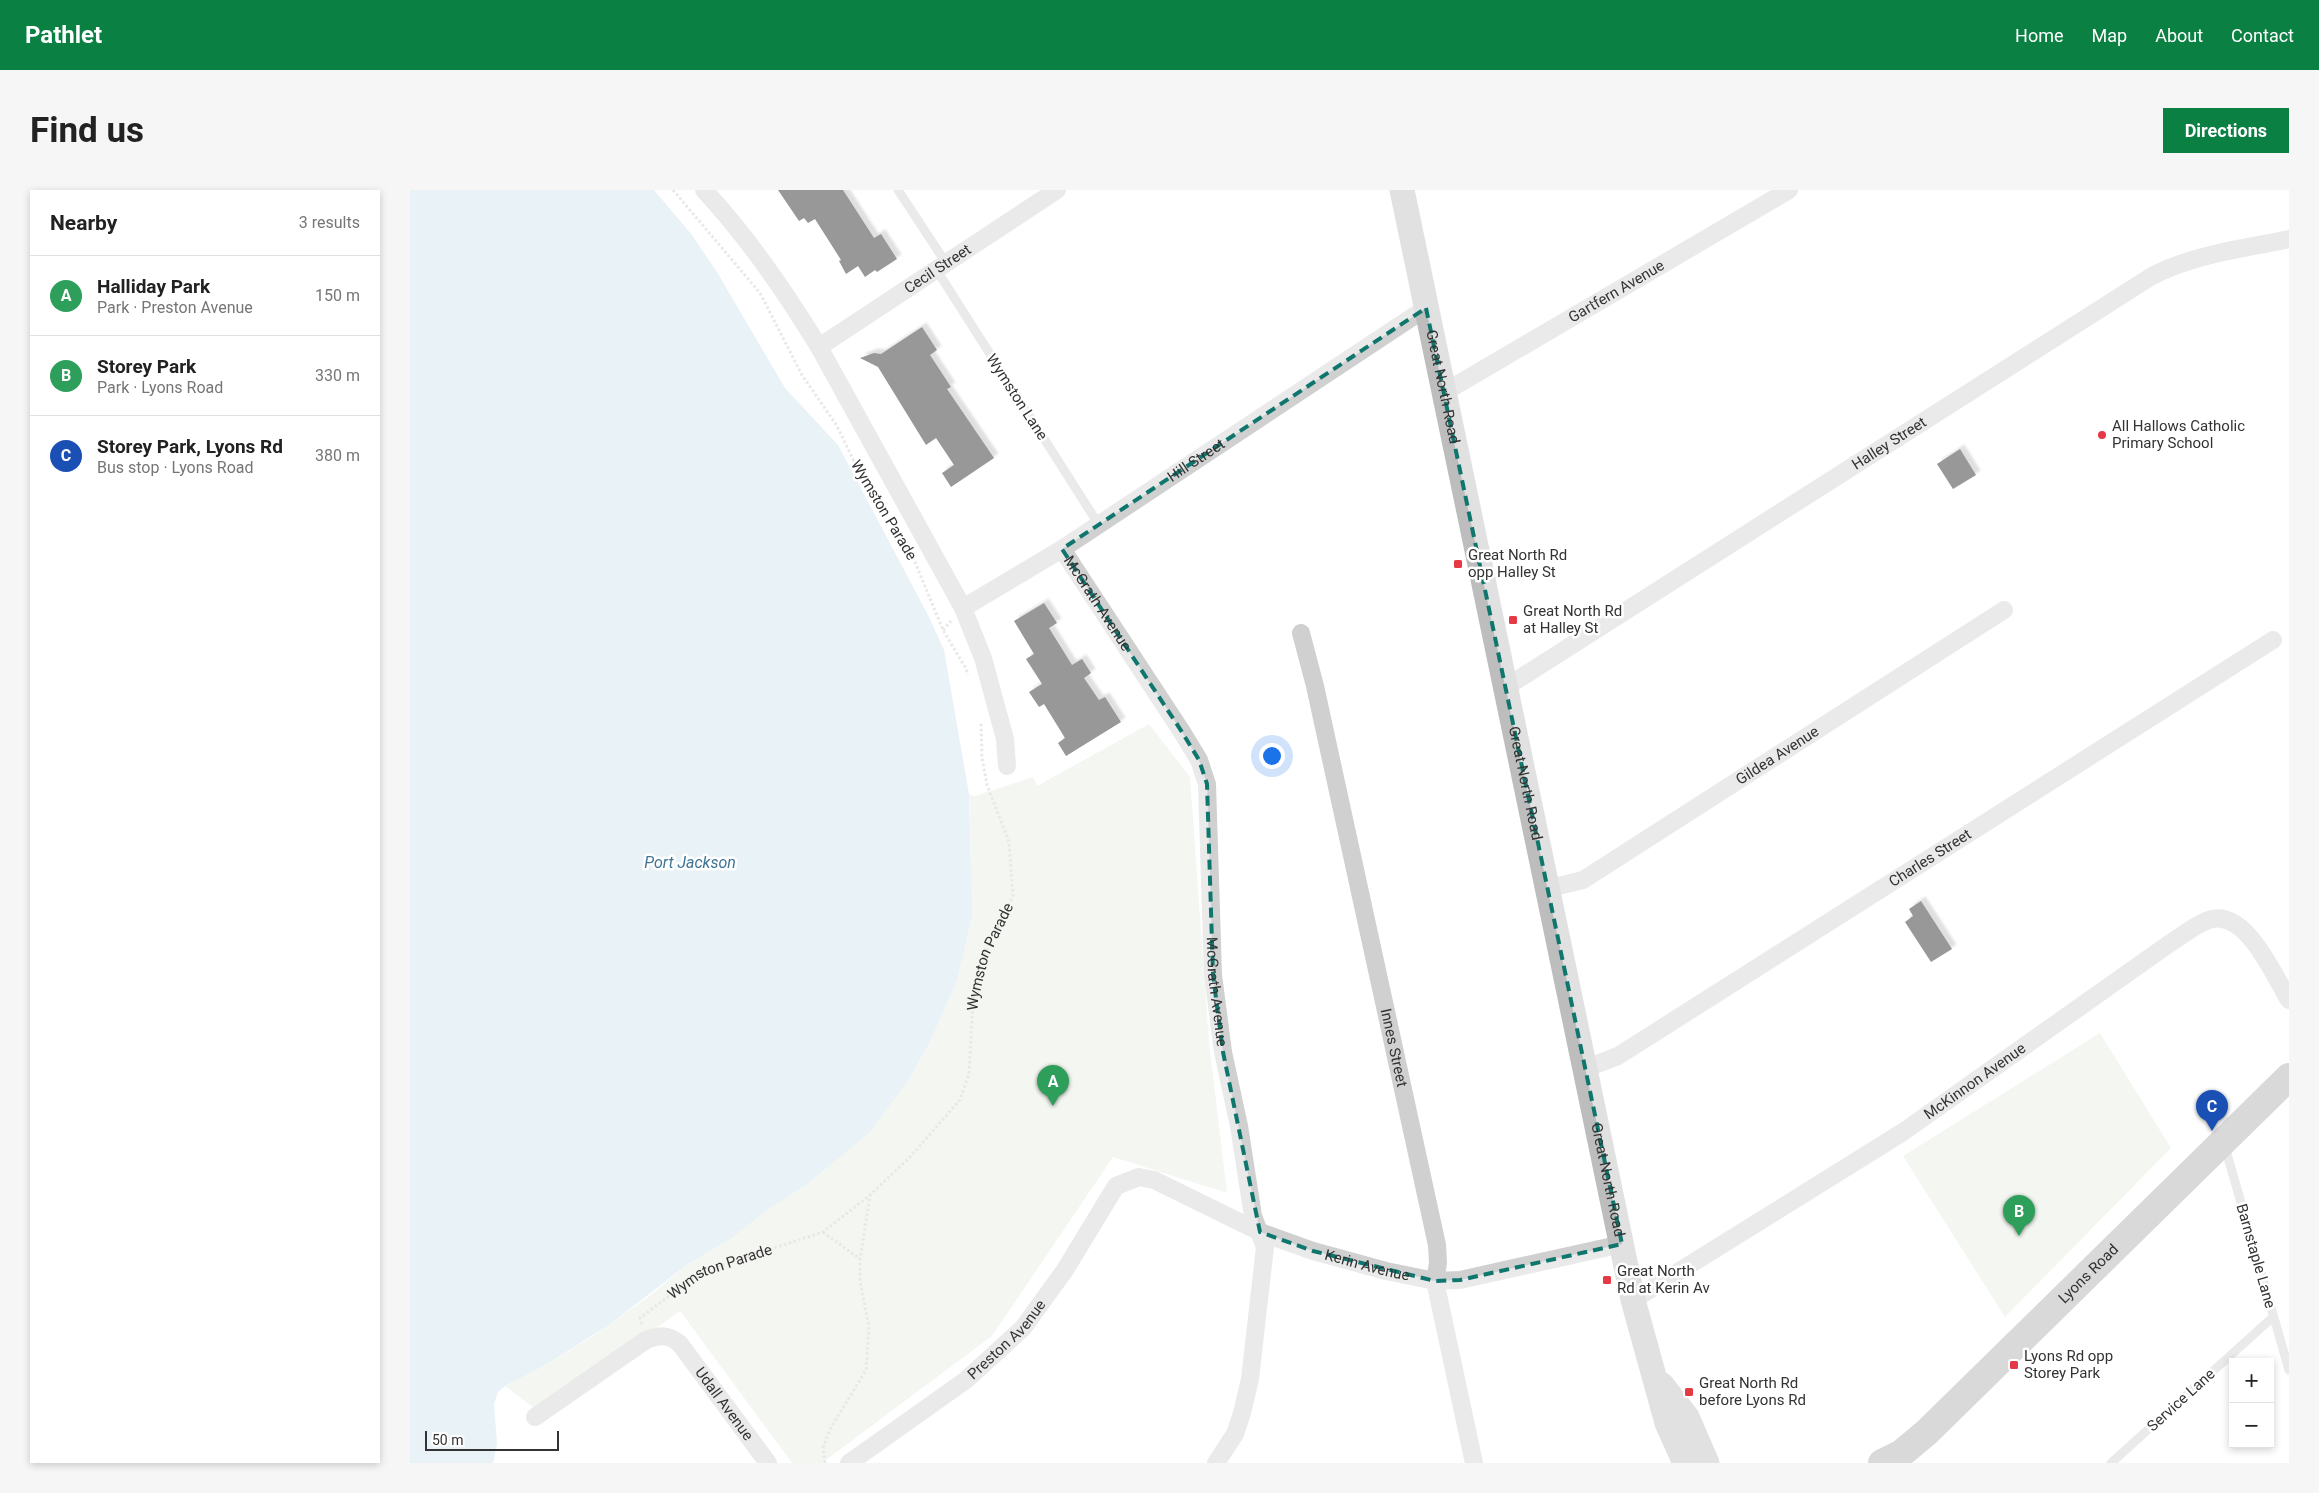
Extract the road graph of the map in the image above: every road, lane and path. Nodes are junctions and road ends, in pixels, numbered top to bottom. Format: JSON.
{"nodes":[{"id":1,"x":673,"y":190,"type":"edge"},
{"id":2,"x":704,"y":190,"type":"edge"},
{"id":3,"x":898,"y":190,"type":"edge"},
{"id":4,"x":1057,"y":190,"type":"edge"},
{"id":5,"x":1402,"y":190,"type":"edge"},
{"id":6,"x":1790,"y":190,"type":"edge"},
{"id":7,"x":2289,"y":239,"type":"edge"},
{"id":8,"x":941,"y":266,"type":"junction"},
{"id":9,"x":1426,"y":308,"type":"junction"},
{"id":10,"x":819,"y":347,"type":"junction"},
{"id":11,"x":1443,"y":393,"type":"junction"},
{"id":12,"x":1099,"y":525,"type":"junction"},
{"id":13,"x":1062,"y":549,"type":"junction"},
{"id":14,"x":963,"y":608,"type":"junction"},
{"id":15,"x":2004,"y":610,"type":"dead end"},
{"id":16,"x":1301,"y":633,"type":"dead end"},
{"id":17,"x":2273,"y":640,"type":"dead end"},
{"id":18,"x":970,"y":684,"type":"dead end"},
{"id":19,"x":1506,"y":687,"type":"junction"},
{"id":20,"x":981,"y":718,"type":"dead end"},
{"id":21,"x":1007,"y":766,"type":"dead end"},
{"id":22,"x":1546,"y":889,"type":"junction"},
{"id":23,"x":2289,"y":1000,"type":"edge"},
{"id":24,"x":1584,"y":1069,"type":"junction"},
{"id":25,"x":2289,"y":1077,"type":"edge"},
{"id":26,"x":2223,"y":1142,"type":"junction"},
{"id":27,"x":1126,"y":1181,"type":"joint"},
{"id":28,"x":870,"y":1195,"type":"junction"},
{"id":29,"x":823,"y":1232,"type":"junction"},
{"id":30,"x":1260,"y":1232,"type":"junction"},
{"id":31,"x":1622,"y":1244,"type":"junction"},
{"id":32,"x":860,"y":1259,"type":"junction"},
{"id":33,"x":1435,"y":1281,"type":"junction"},
{"id":34,"x":1633,"y":1300,"type":"junction"},
{"id":35,"x":2274,"y":1317,"type":"junction"},
{"id":36,"x":646,"y":1340,"type":"junction"},
{"id":37,"x":2289,"y":1370,"type":"edge"},
{"id":38,"x":1654,"y":1375,"type":"junction"},
{"id":39,"x":535,"y":1417,"type":"dead end"},
{"id":40,"x":1895,"y":1460,"type":"edge"},
{"id":41,"x":768,"y":1463,"type":"edge"},
{"id":42,"x":825,"y":1463,"type":"edge"},
{"id":43,"x":849,"y":1463,"type":"edge"},
{"id":44,"x":1216,"y":1463,"type":"edge"},
{"id":45,"x":1474,"y":1463,"type":"edge"},
{"id":46,"x":1685,"y":1463,"type":"edge"},
{"id":47,"x":1707,"y":1463,"type":"edge"},
{"id":48,"x":2111,"y":1463,"type":"edge"}],
"edges":[{"from":1,"to":18,"type":"path","name":"Wymston Parade"},
{"from":2,"to":10,"type":"street","name":"Wymston Parade"},
{"from":3,"to":8,"type":"lane","name":"Wymston Lane"},
{"from":4,"to":8,"type":"street","name":"Cecil Street"},
{"from":5,"to":9,"type":"main road","name":"Great North Road"},
{"from":6,"to":11,"type":"street","name":"Gartfern Avenue"},
{"from":7,"to":19,"type":"street","name":"Halley Street"},
{"from":8,"to":10,"type":"street","name":"Cecil Street"},
{"from":8,"to":12,"type":"lane","name":"Wymston Lane"},
{"from":9,"to":11,"type":"main road","name":"Great North Road"},
{"from":9,"to":12,"type":"street","name":"Hill Street"},
{"from":10,"to":14,"type":"street","name":"Wymston Parade"},
{"from":11,"to":19,"type":"main road","name":"Great North Road"},
{"from":12,"to":13,"type":"street","name":"Hill Street"},
{"from":13,"to":14,"type":"street","name":"Hill Street"},
{"from":13,"to":30,"type":"street","name":"McGrath Avenue"},
{"from":14,"to":21,"type":"street","name":"Wymston Parade"},
{"from":15,"to":22,"type":"street","name":"Gildea Avenue"},
{"from":16,"to":33,"type":"street","name":"Innes Street"},
{"from":17,"to":24,"type":"street","name":"Charles Street"},
{"from":19,"to":22,"type":"main road","name":"Great North Road"},
{"from":20,"to":28,"type":"path","name":"Wymston Parade"},
{"from":22,"to":24,"type":"main road","name":"Great North Road"},
{"from":23,"to":34,"type":"street","name":"McKinnon Avenue"},
{"from":24,"to":31,"type":"main road","name":"Great North Road"},
{"from":25,"to":26,"type":"main road","name":"Lyons Road"},
{"from":26,"to":35,"type":"lane","name":"Barnstaple Lane"},
{"from":26,"to":40,"type":"main road","name":"Lyons Road"},
{"from":27,"to":30,"type":"street","name":"Kerin Avenue"},
{"from":27,"to":43,"type":"street","name":"Preston Avenue"},
{"from":28,"to":29,"type":"path","name":"Wymston Parade"},
{"from":28,"to":32,"type":"path"},
{"from":29,"to":32,"type":"path"},
{"from":29,"to":36,"type":"path","name":"Wymston Parade"},
{"from":30,"to":33,"type":"street","name":"Kerin Avenue"},
{"from":30,"to":44,"type":"street","name":"McGrath Avenue"},
{"from":31,"to":33,"type":"street","name":"Kerin Avenue"},
{"from":31,"to":34,"type":"main road","name":"Great North Road"},
{"from":32,"to":42,"type":"path"},
{"from":33,"to":45,"type":"street","name":"Innes Street"},
{"from":34,"to":38,"type":"main road","name":"Great North Road"},
{"from":35,"to":37,"type":"lane","name":"Barnstaple Lane"},
{"from":35,"to":48,"type":"lane","name":"Service Lane"},
{"from":36,"to":39,"type":"street"},
{"from":36,"to":41,"type":"street","name":"Udall Avenue"},
{"from":38,"to":46,"type":"main road","name":"Great North Road"},
{"from":38,"to":47,"type":"main road","name":"Great North Road"}]}
